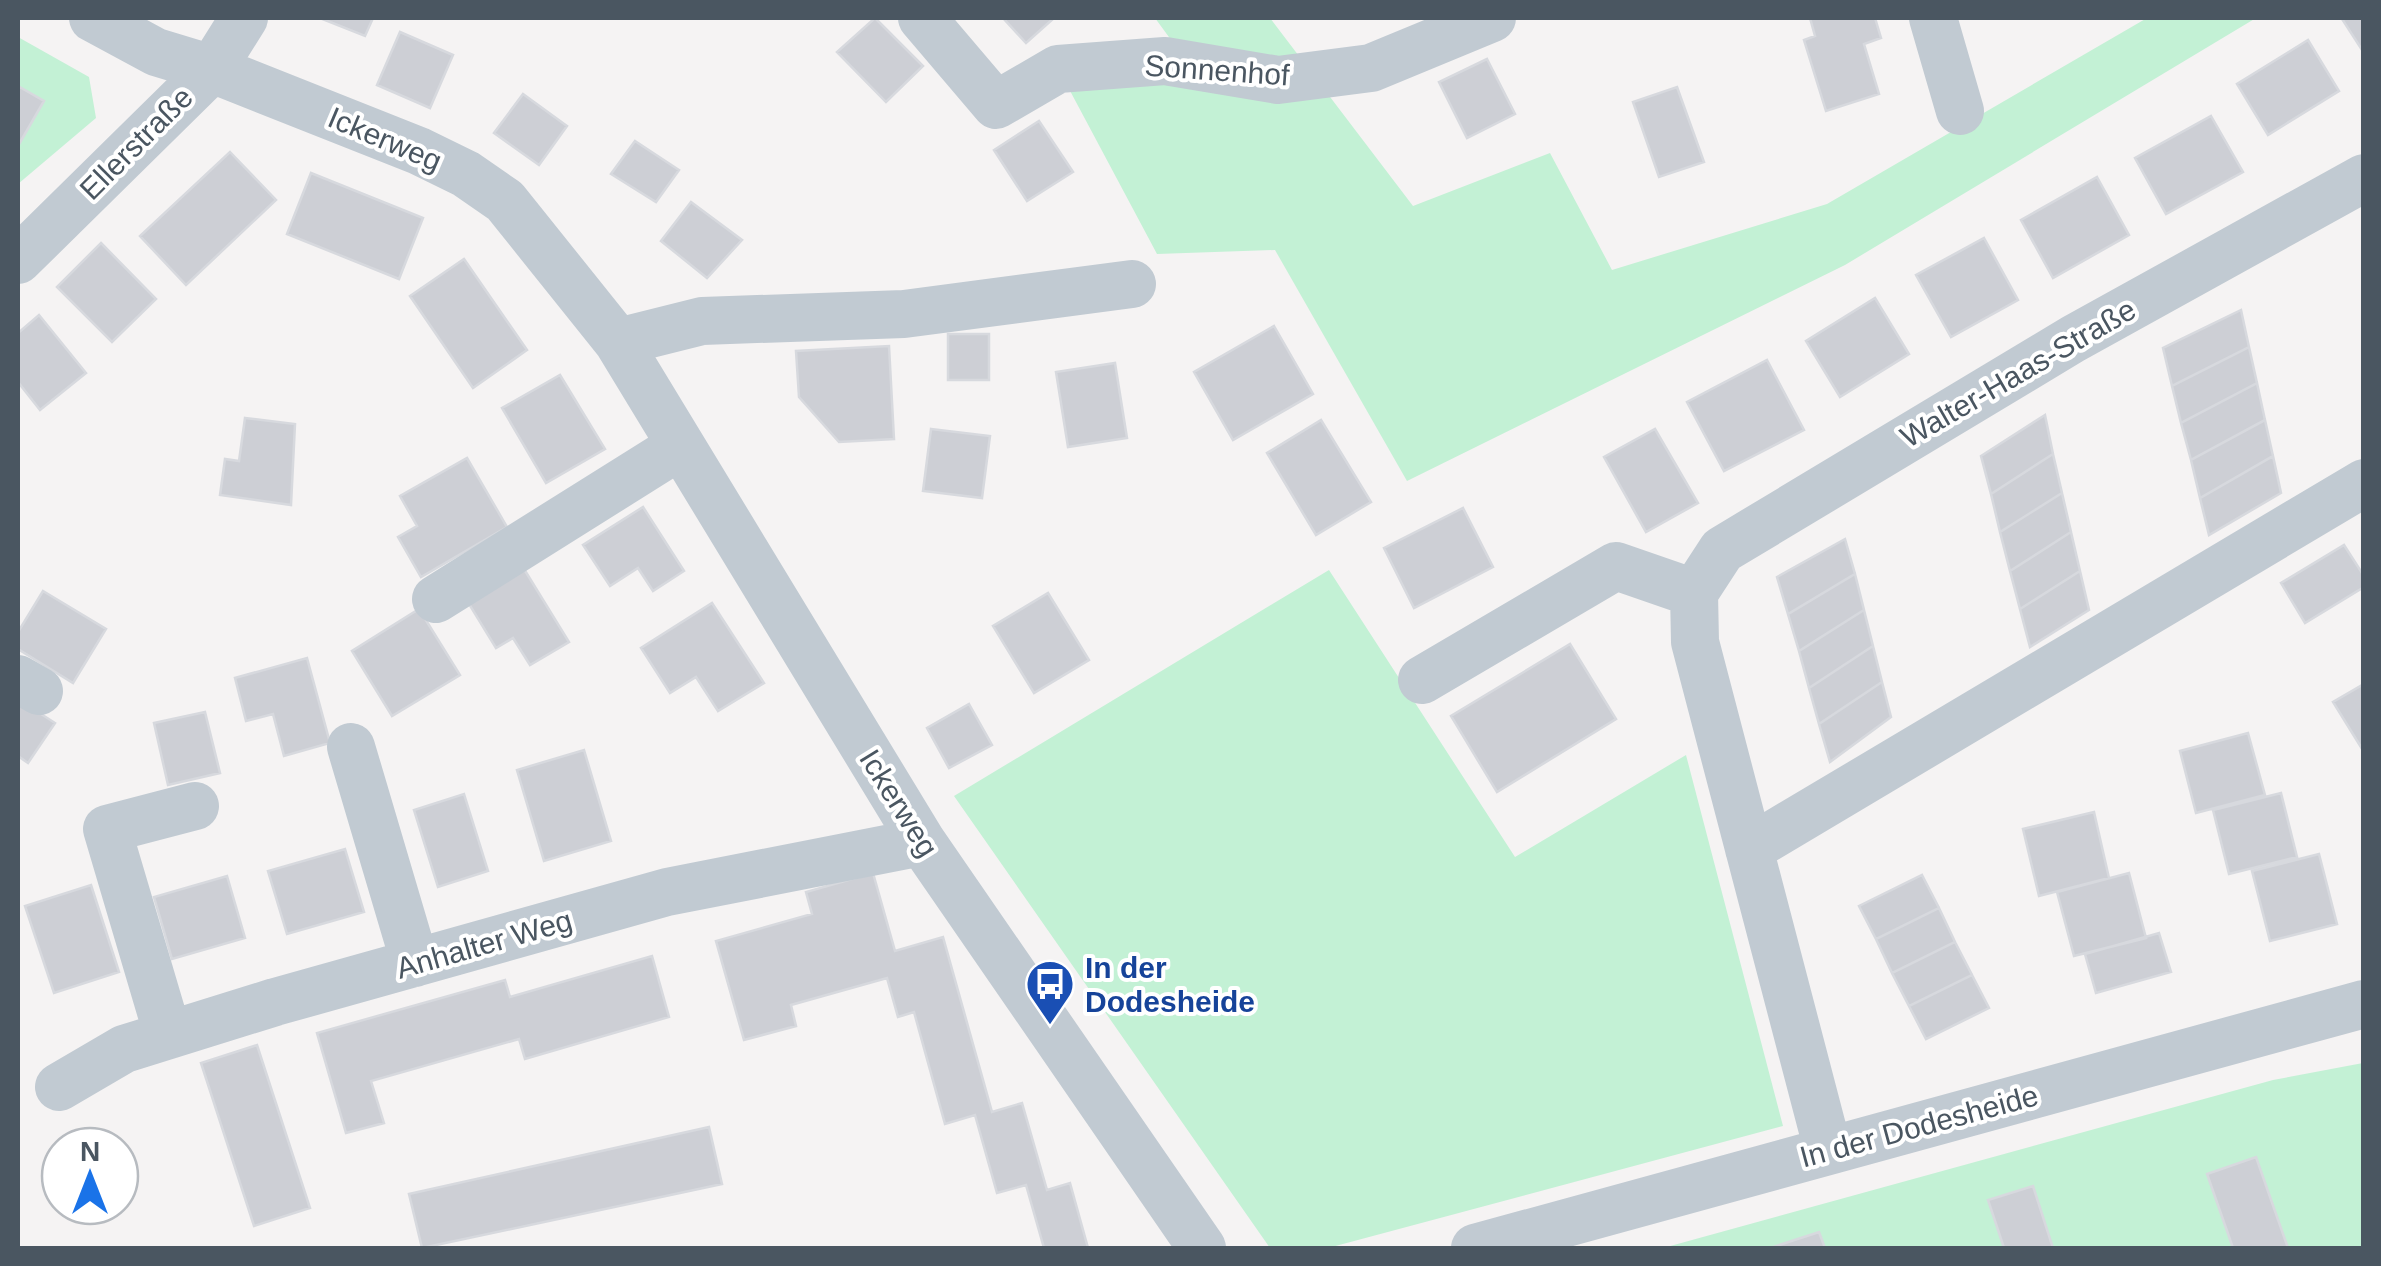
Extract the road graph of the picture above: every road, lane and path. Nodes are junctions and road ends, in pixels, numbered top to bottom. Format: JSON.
{"nodes":[{"id":1,"x":93,"y":18,"type":"edge"},
{"id":2,"x":244,"y":18,"type":"edge"},
{"id":3,"x":922,"y":18,"type":"edge"},
{"id":4,"x":1492,"y":18,"type":"edge"},
{"id":5,"x":1933,"y":18,"type":"edge"},
{"id":6,"x":212,"y":68,"type":"junction"},
{"id":7,"x":1960,"y":111,"type":"dead end"},
{"id":8,"x":2364,"y":178,"type":"edge"},
{"id":9,"x":18,"y":260,"type":"edge"},
{"id":10,"x":1132,"y":284,"type":"dead end"},
{"id":11,"x":618,"y":342,"type":"junction"},
{"id":12,"x":680,"y":446,"type":"junction"},
{"id":13,"x":2356,"y":502,"type":"edge"},
{"id":14,"x":1694,"y":592,"type":"junction"},
{"id":15,"x":436,"y":599,"type":"dead end"},
{"id":16,"x":1422,"y":680,"type":"dead end"},
{"id":17,"x":351,"y":747,"type":"dead end"},
{"id":18,"x":195,"y":806,"type":"dead end"},
{"id":19,"x":922,"y":842,"type":"junction"},
{"id":20,"x":1749,"y":850,"type":"junction"},
{"id":21,"x":415,"y":963,"type":"junction"},
{"id":22,"x":2364,"y":1004,"type":"edge"},
{"id":23,"x":168,"y":1035,"type":"junction"},
{"id":24,"x":59,"y":1087,"type":"dead end"},
{"id":25,"x":1828,"y":1150,"type":"junction"},
{"id":26,"x":1202,"y":1248,"type":"edge"},
{"id":27,"x":1474,"y":1248,"type":"edge"}],
"edges":[{"from":1,"to":6,"type":"street","name":"Ickerweg"},
{"from":2,"to":6,"type":"street","name":"Ellerstraße"},
{"from":3,"to":4,"type":"street","name":"Sonnenhof"},
{"from":5,"to":7,"type":"street"},
{"from":6,"to":9,"type":"street","name":"Ellerstraße"},
{"from":6,"to":11,"type":"street","name":"Ickerweg"},
{"from":8,"to":14,"type":"street","name":"Walter-Haas-Straße"},
{"from":10,"to":11,"type":"street"},
{"from":11,"to":12,"type":"street","name":"Ickerweg"},
{"from":12,"to":15,"type":"street"},
{"from":12,"to":19,"type":"street","name":"Ickerweg"},
{"from":13,"to":20,"type":"street"},
{"from":14,"to":16,"type":"street"},
{"from":14,"to":20,"type":"street"},
{"from":17,"to":21,"type":"street"},
{"from":18,"to":23,"type":"street"},
{"from":19,"to":21,"type":"street","name":"Anhalter Weg"},
{"from":19,"to":26,"type":"street","name":"Ickerweg"},
{"from":20,"to":25,"type":"street"},
{"from":21,"to":23,"type":"street","name":"Anhalter Weg"},
{"from":22,"to":25,"type":"street","name":"In der Dodesheide"},
{"from":23,"to":24,"type":"street","name":"Anhalter Weg"},
{"from":25,"to":27,"type":"street","name":"In der Dodesheide"}]}
